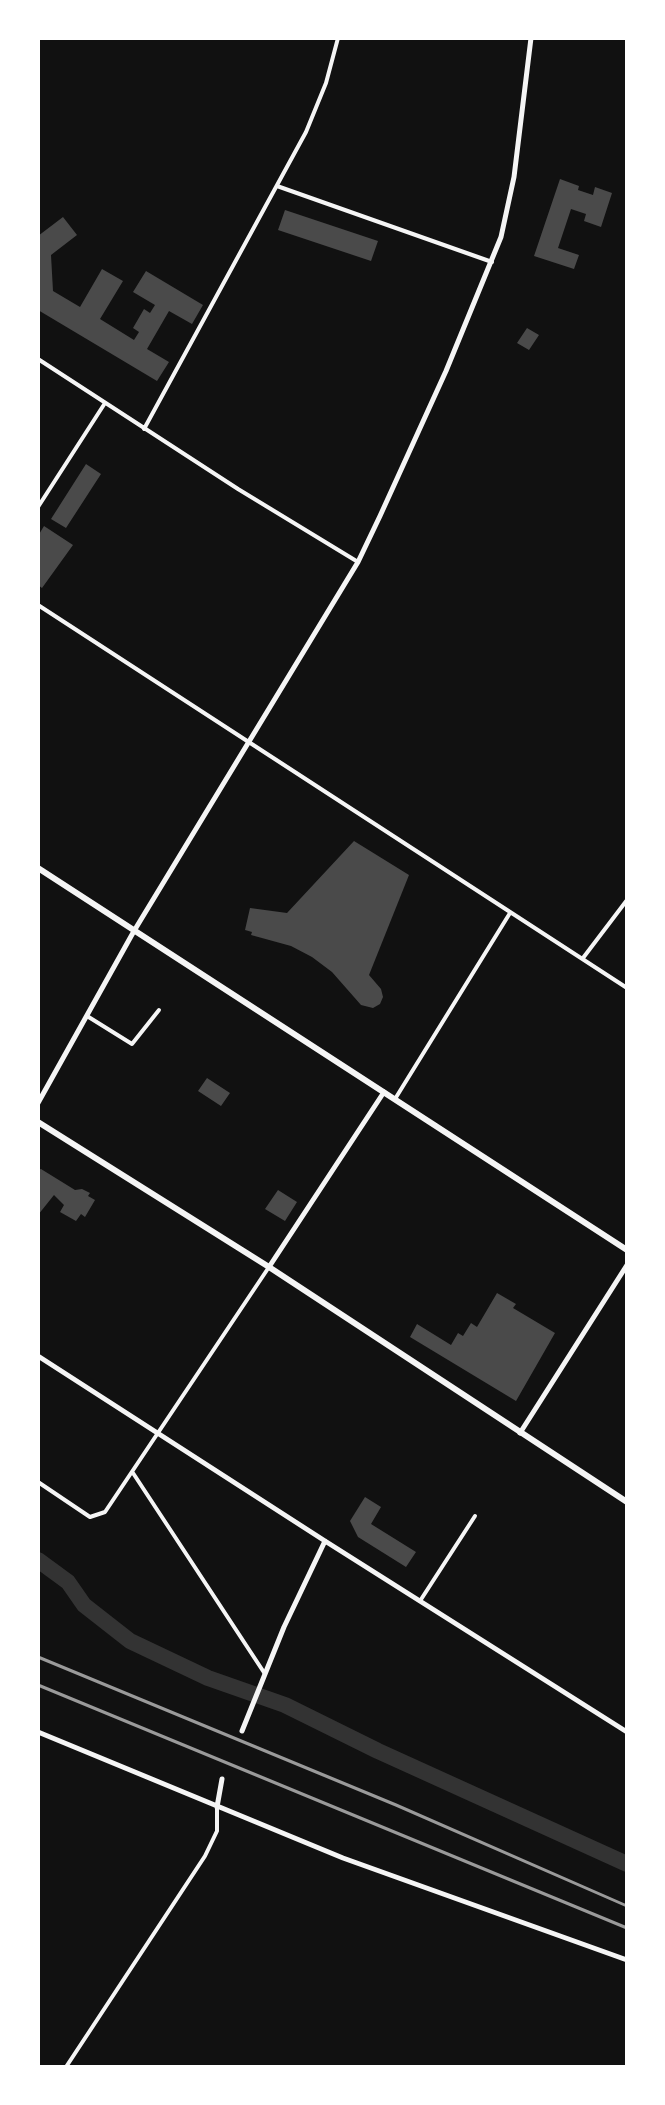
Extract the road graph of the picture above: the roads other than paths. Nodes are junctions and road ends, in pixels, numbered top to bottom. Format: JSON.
{"nodes":[{"id":1,"x":338,"y":38,"type":"edge"},
{"id":2,"x":531,"y":38,"type":"edge"},
{"id":3,"x":277,"y":186,"type":"junction"},
{"id":4,"x":492,"y":262,"type":"junction"},
{"id":5,"x":38,"y":359,"type":"edge"},
{"id":6,"x":105,"y":403,"type":"junction"},
{"id":7,"x":144,"y":429,"type":"junction"},
{"id":8,"x":38,"y":507,"type":"edge"},
{"id":9,"x":358,"y":562,"type":"junction"},
{"id":10,"x":38,"y":605,"type":"edge"},
{"id":11,"x":249,"y":742,"type":"junction"},
{"id":12,"x":38,"y":868,"type":"edge"},
{"id":13,"x":627,"y":900,"type":"edge"},
{"id":14,"x":510,"y":913,"type":"junction"},
{"id":15,"x":134,"y":931,"type":"junction"},
{"id":16,"x":583,"y":958,"type":"junction"},
{"id":17,"x":627,"y":988,"type":"edge"},
{"id":18,"x":159,"y":1010,"type":"dead end"},
{"id":19,"x":87,"y":1016,"type":"junction"},
{"id":20,"x":384,"y":1092,"type":"junction"},
{"id":21,"x":395,"y":1099,"type":"junction"},
{"id":22,"x":38,"y":1103,"type":"edge"},
{"id":23,"x":38,"y":1122,"type":"edge"},
{"id":24,"x":627,"y":1250,"type":"edge"},
{"id":25,"x":627,"y":1265,"type":"edge"},
{"id":26,"x":269,"y":1267,"type":"junction"},
{"id":27,"x":38,"y":1356,"type":"edge"},
{"id":28,"x":520,"y":1433,"type":"junction"},
{"id":29,"x":159,"y":1434,"type":"junction"},
{"id":30,"x":133,"y":1473,"type":"junction"},
{"id":31,"x":38,"y":1482,"type":"edge"},
{"id":32,"x":627,"y":1502,"type":"edge"},
{"id":33,"x":475,"y":1516,"type":"dead end"},
{"id":34,"x":325,"y":1541,"type":"junction"},
{"id":35,"x":420,"y":1601,"type":"junction"},
{"id":36,"x":265,"y":1674,"type":"junction"},
{"id":37,"x":242,"y":1731,"type":"dead end"},
{"id":38,"x":38,"y":1732,"type":"edge"},
{"id":39,"x":627,"y":1732,"type":"edge"},
{"id":40,"x":222,"y":1779,"type":"dead end"},
{"id":41,"x":217,"y":1807,"type":"junction"},
{"id":42,"x":627,"y":1960,"type":"edge"},
{"id":43,"x":66,"y":2067,"type":"edge"}],
"edges":[{"from":1,"to":3,"type":"street"},
{"from":2,"to":4,"type":"main road"},
{"from":3,"to":4,"type":"street"},
{"from":3,"to":7,"type":"street"},
{"from":4,"to":9,"type":"main road"},
{"from":5,"to":6,"type":"street"},
{"from":6,"to":7,"type":"street"},
{"from":6,"to":8,"type":"street"},
{"from":7,"to":9,"type":"street"},
{"from":9,"to":11,"type":"main road"},
{"from":10,"to":11,"type":"street"},
{"from":11,"to":14,"type":"street"},
{"from":11,"to":15,"type":"main road"},
{"from":12,"to":15,"type":"main road"},
{"from":13,"to":16,"type":"street"},
{"from":14,"to":16,"type":"street"},
{"from":14,"to":21,"type":"street"},
{"from":15,"to":19,"type":"main road"},
{"from":15,"to":20,"type":"main road"},
{"from":16,"to":17,"type":"street"},
{"from":18,"to":19,"type":"street"},
{"from":19,"to":22,"type":"main road"},
{"from":20,"to":21,"type":"main road"},
{"from":20,"to":26,"type":"main road"},
{"from":21,"to":24,"type":"main road"},
{"from":23,"to":26,"type":"main road"},
{"from":25,"to":28,"type":"main road"},
{"from":26,"to":28,"type":"main road"},
{"from":26,"to":29,"type":"street"},
{"from":27,"to":29,"type":"main road"},
{"from":28,"to":32,"type":"main road"},
{"from":29,"to":30,"type":"street"},
{"from":29,"to":34,"type":"main road"},
{"from":30,"to":31,"type":"street"},
{"from":30,"to":36,"type":"street"},
{"from":33,"to":35,"type":"street"},
{"from":34,"to":35,"type":"main road"},
{"from":34,"to":36,"type":"main road"},
{"from":35,"to":39,"type":"main road"},
{"from":36,"to":37,"type":"main road"},
{"from":38,"to":41,"type":"main road"},
{"from":40,"to":41,"type":"main road"},
{"from":41,"to":42,"type":"main road"},
{"from":41,"to":43,"type":"street"}]}
